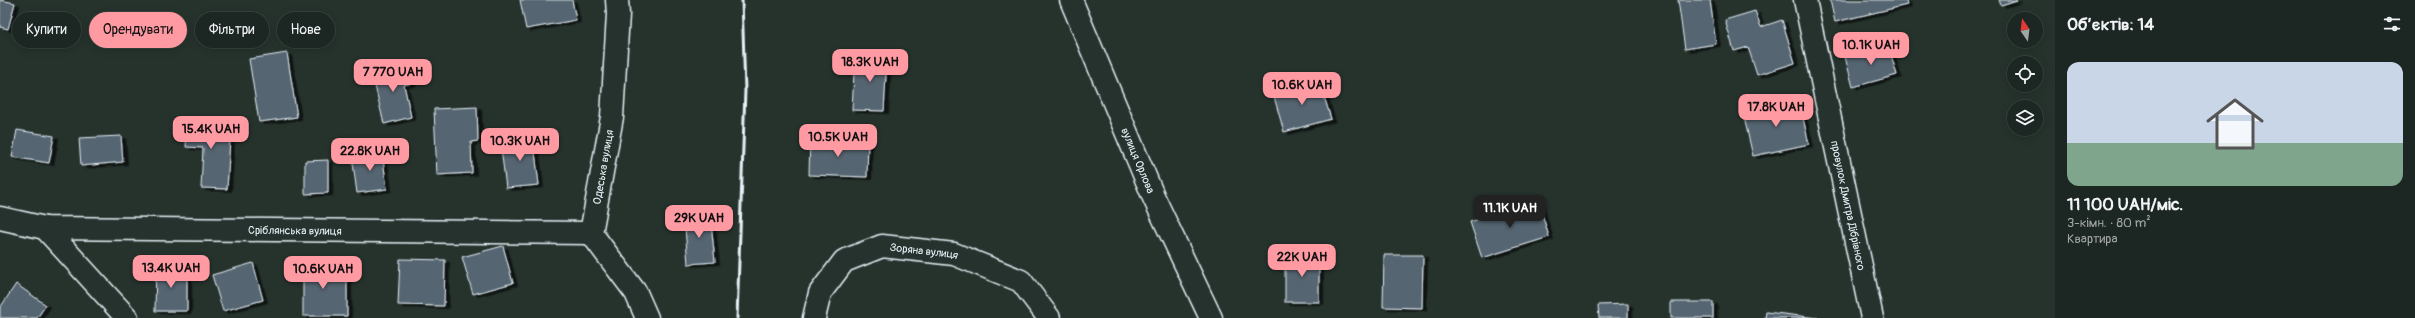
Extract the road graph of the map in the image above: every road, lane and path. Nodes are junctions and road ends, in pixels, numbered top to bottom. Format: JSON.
{"nodes":[{"id":1,"x":617,"y":0,"type":"edge"},
{"id":2,"x":1071,"y":0,"type":"edge"},
{"id":3,"x":1805,"y":0,"type":"edge"},
{"id":4,"x":0,"y":218,"type":"edge"},
{"id":5,"x":45,"y":228,"type":"junction"},
{"id":6,"x":592,"y":233,"type":"junction"},
{"id":7,"x":127,"y":318,"type":"edge"},
{"id":8,"x":647,"y":318,"type":"edge"},
{"id":9,"x":814,"y":318,"type":"edge"},
{"id":10,"x":1049,"y":318,"type":"edge"},
{"id":11,"x":1211,"y":318,"type":"edge"},
{"id":12,"x":1872,"y":318,"type":"edge"}],
"edges":[{"from":1,"to":6,"type":"street","name":"Одеська вулиця"},
{"from":2,"to":11,"type":"street","name":"вулиця Орлова"},
{"from":3,"to":12,"type":"street","name":"провулок Дмитра Дібрівного"},
{"from":4,"to":5,"type":"street","name":"Сріблянська вулиця"},
{"from":5,"to":6,"type":"street","name":"Сріблянська вулиця"},
{"from":5,"to":7,"type":"street"},
{"from":6,"to":8,"type":"street"},
{"from":9,"to":10,"type":"street","name":"Зоряна вулиця"}]}
